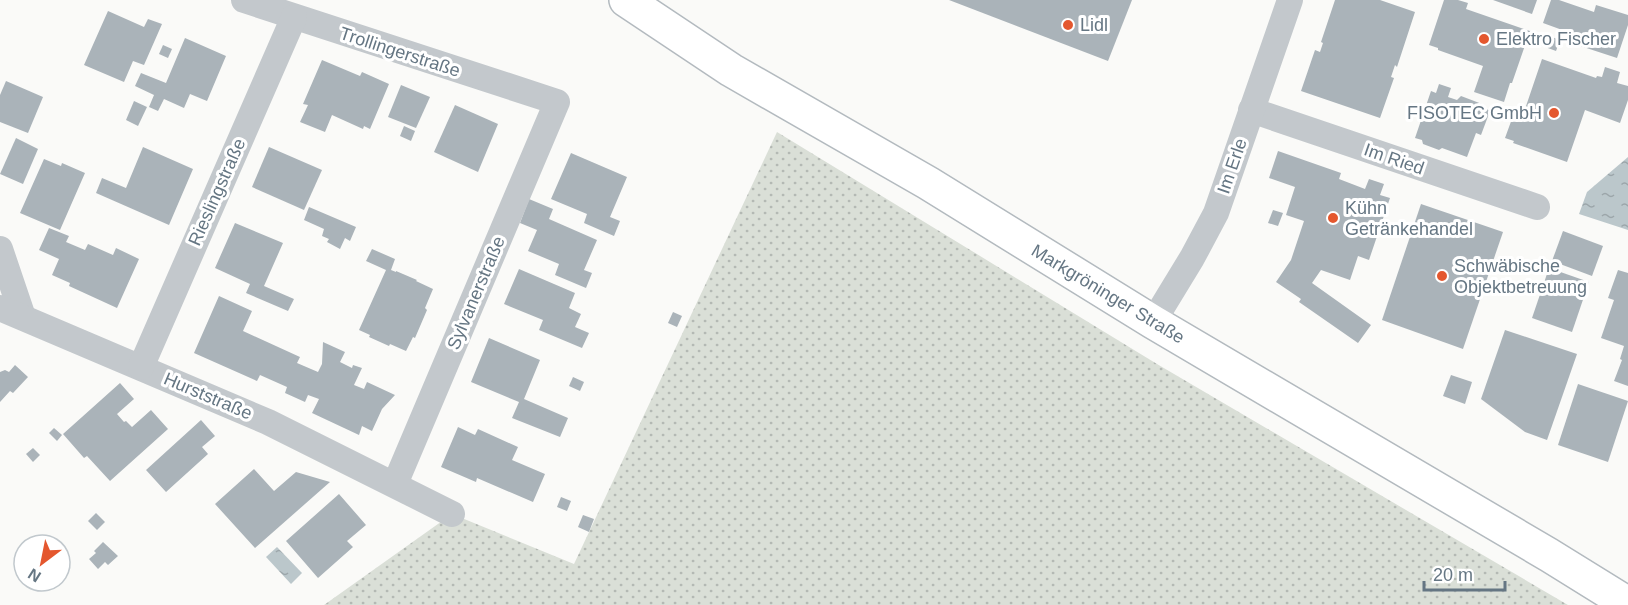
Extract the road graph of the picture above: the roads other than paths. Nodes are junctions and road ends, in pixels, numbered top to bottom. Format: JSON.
{"nodes":[{"id":1,"x":244,"y":0,"type":"edge"},
{"id":2,"x":626,"y":0,"type":"edge"},
{"id":3,"x":1290,"y":0,"type":"edge"},
{"id":4,"x":294,"y":17,"type":"junction"},
{"id":5,"x":557,"y":102,"type":"joint"},
{"id":6,"x":1251,"y":110,"type":"junction"},
{"id":7,"x":1537,"y":207,"type":"dead end"},
{"id":8,"x":0,"y":249,"type":"edge"},
{"id":9,"x":11,"y":312,"type":"edge"},
{"id":10,"x":1153,"y":322,"type":"junction"},
{"id":11,"x":141,"y":368,"type":"junction"},
{"id":12,"x":395,"y":484,"type":"junction"},
{"id":13,"x":452,"y":514,"type":"dead end"},
{"id":14,"x":1628,"y":604,"type":"edge"}],
"edges":[{"from":1,"to":4,"type":"street","name":"Trollingerstraße"},
{"from":2,"to":10,"type":"main road","name":"Markgröninger Straße"},
{"from":3,"to":6,"type":"street","name":"Im Erle"},
{"from":4,"to":5,"type":"street","name":"Trollingerstraße"},
{"from":4,"to":11,"type":"street","name":"Rieslingstraße"},
{"from":5,"to":12,"type":"street","name":"Sylvanerstraße"},
{"from":6,"to":7,"type":"street","name":"Im Ried"},
{"from":6,"to":10,"type":"street","name":"Im Erle"},
{"from":8,"to":9,"type":"street","name":"Hurststraße"},
{"from":9,"to":11,"type":"street","name":"Hurststraße"},
{"from":10,"to":14,"type":"main road","name":"Markgröninger Straße"},
{"from":11,"to":12,"type":"street","name":"Hurststraße"},
{"from":12,"to":13,"type":"street","name":"Hurststraße"}]}
